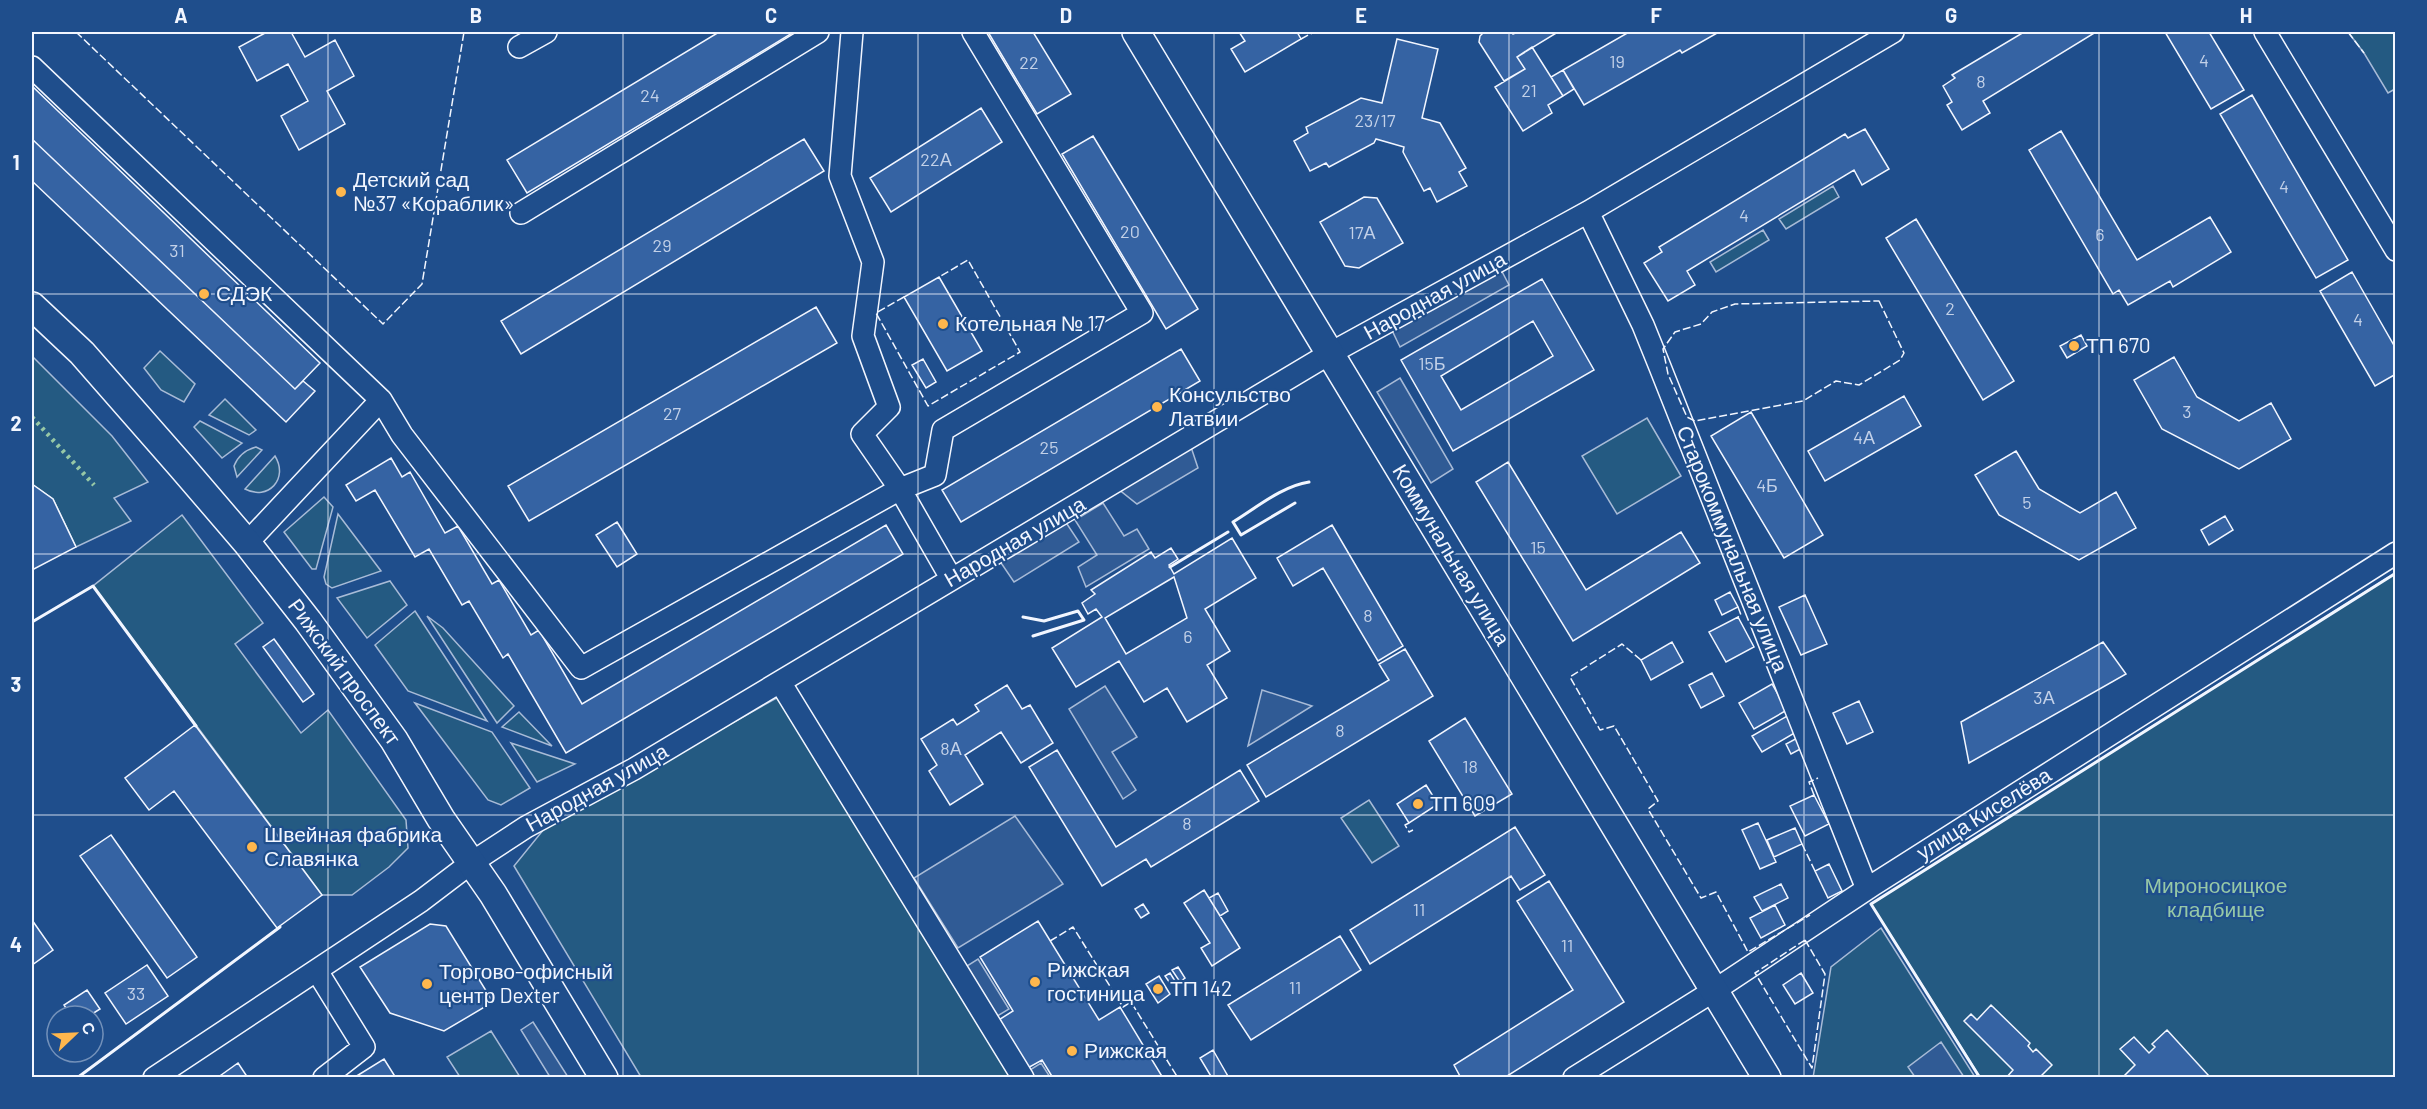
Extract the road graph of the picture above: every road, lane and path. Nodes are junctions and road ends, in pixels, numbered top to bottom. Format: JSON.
{"nodes":[{"id":1,"x":546,"y":32,"type":"edge"},
{"id":2,"x":819,"y":32,"type":"edge"},
{"id":3,"x":852,"y":32,"type":"edge"},
{"id":4,"x":973,"y":32,"type":"edge"},
{"id":5,"x":1136,"y":32,"type":"edge"},
{"id":6,"x":1893,"y":32,"type":"edge"},
{"id":7,"x":2265,"y":32,"type":"edge"},
{"id":8,"x":519,"y":47,"type":"dead end"},
{"id":9,"x":32,"y":67,"type":"edge"},
{"id":10,"x":1588,"y":212,"type":"junction"},
{"id":11,"x":522,"y":213,"type":"dead end"},
{"id":12,"x":2396,"y":250,"type":"edge"},
{"id":13,"x":32,"y":306,"type":"edge"},
{"id":14,"x":1329,"y":354,"type":"junction"},
{"id":15,"x":381,"y":400,"type":"junction"},
{"id":16,"x":900,"y":489,"type":"junction"},
{"id":17,"x":247,"y":543,"type":"junction"},
{"id":18,"x":2396,"y":553,"type":"edge"},
{"id":19,"x":951,"y":578,"type":"junction"},
{"id":20,"x":780,"y":682,"type":"junction"},
{"id":21,"x":471,"y":863,"type":"junction"},
{"id":22,"x":1867,"y":889,"type":"junction"},
{"id":23,"x":317,"y":971,"type":"junction"},
{"id":24,"x":1715,"y":990,"type":"junction"},
{"id":25,"x":154,"y":1077,"type":"edge"},
{"id":26,"x":324,"y":1077,"type":"edge"},
{"id":27,"x":604,"y":1077,"type":"edge"},
{"id":28,"x":1023,"y":1077,"type":"edge"},
{"id":29,"x":1574,"y":1077,"type":"edge"},
{"id":30,"x":1767,"y":1077,"type":"edge"}],
"edges":[{"from":1,"to":8,"type":"street"},
{"from":2,"to":11,"type":"street"},
{"from":3,"to":16,"type":"street"},
{"from":4,"to":16,"type":"street"},
{"from":5,"to":14,"type":"main road","name":"Коммунальная улица"},
{"from":6,"to":10,"type":"street","name":"Народная улица"},
{"from":7,"to":12,"type":"street"},
{"from":9,"to":15,"type":"street"},
{"from":10,"to":14,"type":"street","name":"Народная улица"},
{"from":10,"to":22,"type":"street","name":"Старокоммунальная улица"},
{"from":13,"to":17,"type":"main road","name":"Рижский проспект"},
{"from":14,"to":19,"type":"street","name":"Народная улица"},
{"from":14,"to":24,"type":"main road","name":"Коммунальная улица"},
{"from":15,"to":16,"type":"street"},
{"from":15,"to":17,"type":"street"},
{"from":16,"to":19,"type":"street"},
{"from":17,"to":21,"type":"main road","name":"Рижский проспект"},
{"from":18,"to":22,"type":"street","name":"улица Киселёва"},
{"from":19,"to":20,"type":"street","name":"Народная улица"},
{"from":20,"to":21,"type":"street","name":"Народная улица"},
{"from":20,"to":28,"type":"street"},
{"from":21,"to":23,"type":"street","name":"Народная улица"},
{"from":21,"to":27,"type":"main road","name":"Рижский проспект"},
{"from":22,"to":24,"type":"street","name":"улица Киселёва"},
{"from":23,"to":25,"type":"street","name":"Народная улица"},
{"from":23,"to":26,"type":"street"},
{"from":24,"to":29,"type":"street","name":"улица Киселёва"},
{"from":24,"to":30,"type":"main road","name":"Коммунальная улица"}]}
